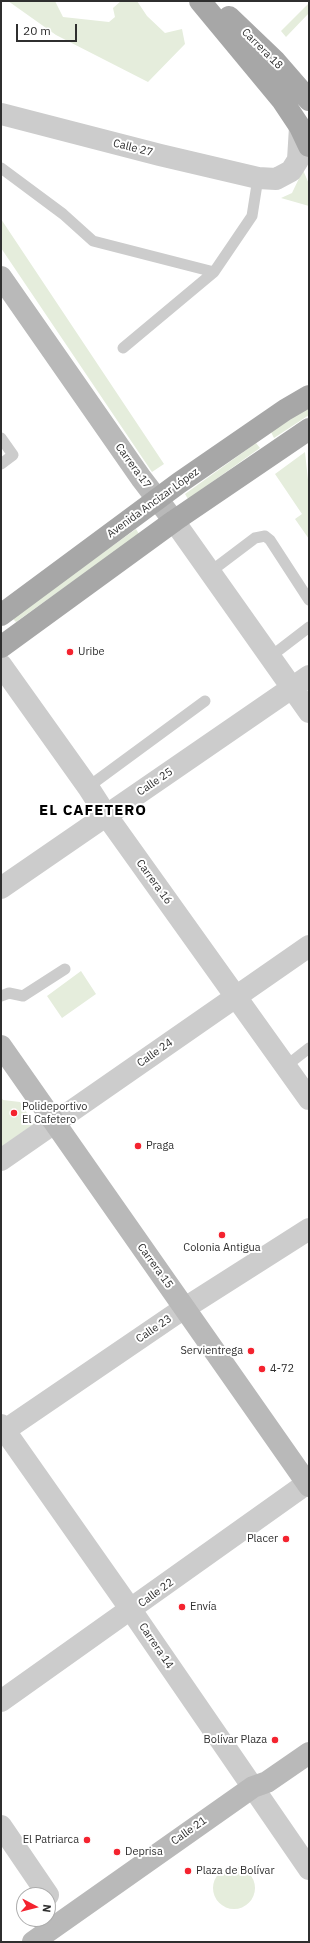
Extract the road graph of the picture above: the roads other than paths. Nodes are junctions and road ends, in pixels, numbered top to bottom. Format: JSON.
{"nodes":[{"id":1,"x":200,"y":1,"type":"edge"},
{"id":2,"x":212,"y":1,"type":"edge"},
{"id":3,"x":309,"y":100,"type":"edge"},
{"id":4,"x":1,"y":114,"type":"edge"},
{"id":5,"x":300,"y":127,"type":"junction"},
{"id":6,"x":309,"y":146,"type":"edge"},
{"id":7,"x":1,"y":168,"type":"edge"},
{"id":8,"x":262,"y":178,"type":"junction"},
{"id":9,"x":214,"y":272,"type":"junction"},
{"id":10,"x":1,"y":277,"type":"edge"},
{"id":11,"x":124,"y":348,"type":"dead end"},
{"id":12,"x":309,"y":388,"type":"edge"},
{"id":13,"x":309,"y":396,"type":"edge"},
{"id":14,"x":285,"y":410,"type":"junction"},
{"id":15,"x":309,"y":429,"type":"edge"},
{"id":16,"x":1,"y":438,"type":"edge"},
{"id":17,"x":1,"y":464,"type":"edge"},
{"id":18,"x":157,"y":500,"type":"junction"},
{"id":19,"x":174,"y":521,"type":"junction"},
{"id":20,"x":210,"y":572,"type":"junction"},
{"id":21,"x":309,"y":600,"type":"edge"},
{"id":22,"x":1,"y":615,"type":"edge"},
{"id":23,"x":309,"y":627,"type":"edge"},
{"id":24,"x":1,"y":647,"type":"edge"},
{"id":25,"x":270,"y":657,"type":"junction"},
{"id":26,"x":1,"y":665,"type":"edge"},
{"id":27,"x":300,"y":682,"type":"edge"},
{"id":28,"x":205,"y":700,"type":"dead end"},
{"id":29,"x":309,"y":712,"type":"edge"},
{"id":30,"x":88,"y":787,"type":"junction"},
{"id":31,"x":106,"y":815,"type":"junction"},
{"id":32,"x":1,"y":888,"type":"edge"},
{"id":33,"x":309,"y":946,"type":"edge"},
{"id":34,"x":66,"y":968,"type":"dead end"},
{"id":35,"x":1,"y":996,"type":"edge"},
{"id":36,"x":236,"y":997,"type":"junction"},
{"id":37,"x":1,"y":1046,"type":"edge"},
{"id":38,"x":309,"y":1048,"type":"edge"},
{"id":39,"x":286,"y":1066,"type":"junction"},
{"id":40,"x":309,"y":1099,"type":"edge"},
{"id":41,"x":55,"y":1123,"type":"junction"},
{"id":42,"x":1,"y":1160,"type":"edge"},
{"id":43,"x":309,"y":1230,"type":"edge"},
{"id":44,"x":185,"y":1308,"type":"junction"},
{"id":45,"x":2,"y":1430,"type":"edge"},
{"id":46,"x":308,"y":1484,"type":"edge"},
{"id":47,"x":132,"y":1610,"type":"junction"},
{"id":48,"x":1,"y":1701,"type":"edge"},
{"id":49,"x":309,"y":1752,"type":"edge"},
{"id":50,"x":253,"y":1787,"type":"junction"},
{"id":51,"x":1,"y":1826,"type":"edge"},
{"id":52,"x":309,"y":1869,"type":"edge"},
{"id":53,"x":43,"y":1887,"type":"edge"},
{"id":54,"x":56,"y":1908,"type":"edge"},
{"id":55,"x":64,"y":1920,"type":"junction"},
{"id":56,"x":33,"y":1942,"type":"edge"}],
"edges":[{"from":1,"to":5,"type":"main road"},
{"from":2,"to":3,"type":"main road","name":"Carrera 18"},
{"from":4,"to":8,"type":"street","name":"Calle 27"},
{"from":5,"to":6,"type":"main road"},
{"from":5,"to":8,"type":"street"},
{"from":7,"to":9,"type":"lane"},
{"from":8,"to":9,"type":"lane"},
{"from":9,"to":11,"type":"lane"},
{"from":10,"to":18,"type":"street","name":"Carrera 17"},
{"from":12,"to":14,"type":"main road"},
{"from":13,"to":14,"type":"main road","name":"Avenida Ancizar López"},
{"from":14,"to":18,"type":"main road","name":"Avenida Ancizar López"},
{"from":15,"to":19,"type":"main road"},
{"from":16,"to":17,"type":"lane"},
{"from":18,"to":19,"type":"street","name":"Carrera 17"},
{"from":18,"to":22,"type":"main road","name":"Avenida Ancizar López"},
{"from":19,"to":20,"type":"street","name":"Carrera 17"},
{"from":19,"to":24,"type":"main road"},
{"from":20,"to":21,"type":"lane"},
{"from":20,"to":25,"type":"street","name":"Carrera 17"},
{"from":23,"to":25,"type":"lane"},
{"from":25,"to":27,"type":"street","name":"Carrera 17"},
{"from":26,"to":30,"type":"street","name":"Carrera 16"},
{"from":27,"to":29,"type":"street","name":"Carrera 17"},
{"from":27,"to":31,"type":"street","name":"Calle 25"},
{"from":28,"to":30,"type":"lane"},
{"from":30,"to":31,"type":"street","name":"Carrera 16"},
{"from":31,"to":32,"type":"street","name":"Calle 25"},
{"from":31,"to":36,"type":"street","name":"Carrera 16"},
{"from":33,"to":36,"type":"street","name":"Calle 24"},
{"from":34,"to":35,"type":"lane"},
{"from":36,"to":39,"type":"street","name":"Carrera 16"},
{"from":36,"to":41,"type":"street","name":"Calle 24"},
{"from":37,"to":41,"type":"street","name":"Carrera 15"},
{"from":38,"to":39,"type":"lane"},
{"from":39,"to":40,"type":"street","name":"Carrera 16"},
{"from":41,"to":42,"type":"street","name":"Calle 24"},
{"from":41,"to":44,"type":"street","name":"Carrera 15"},
{"from":43,"to":44,"type":"street","name":"Calle 23"},
{"from":44,"to":45,"type":"street","name":"Calle 23"},
{"from":44,"to":46,"type":"street","name":"Carrera 15"},
{"from":45,"to":47,"type":"street","name":"Carrera 14"},
{"from":46,"to":47,"type":"street","name":"Calle 22"},
{"from":47,"to":48,"type":"street","name":"Calle 22"},
{"from":47,"to":50,"type":"street","name":"Carrera 14"},
{"from":49,"to":50,"type":"street","name":"Calle 21"},
{"from":50,"to":52,"type":"street","name":"Carrera 14"},
{"from":50,"to":55,"type":"street","name":"Calle 21"},
{"from":51,"to":53,"type":"street"},
{"from":54,"to":55,"type":"street"},
{"from":55,"to":56,"type":"street","name":"Calle 21"}]}
